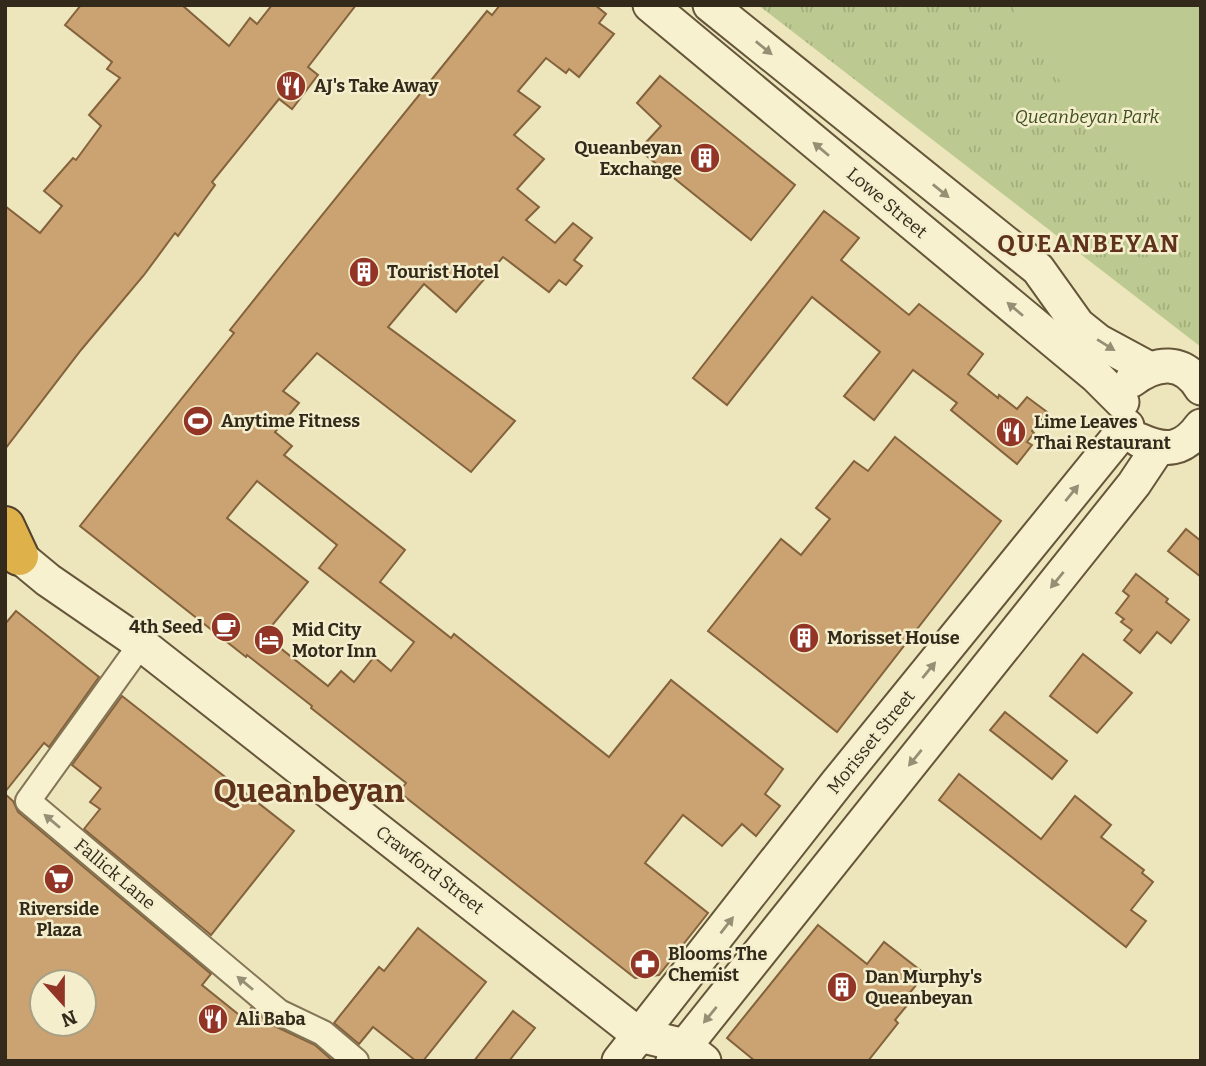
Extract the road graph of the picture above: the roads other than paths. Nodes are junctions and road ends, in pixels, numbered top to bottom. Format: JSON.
{"nodes":[{"id":1,"x":650,"y":5,"type":"edge"},
{"id":2,"x":710,"y":5,"type":"edge"},
{"id":3,"x":1148,"y":368,"type":"junction"},
{"id":4,"x":1201,"y":388,"type":"edge"},
{"id":5,"x":1124,"y":414,"type":"junction"},
{"id":6,"x":1186,"y":445,"type":"edge"},
{"id":7,"x":10,"y":544,"type":"edge"},
{"id":8,"x":141,"y":644,"type":"junction"},
{"id":9,"x":636,"y":1052,"type":"edge"},
{"id":10,"x":687,"y":1056,"type":"edge"},
{"id":11,"x":356,"y":1061,"type":"edge"}],
"edges":[{"from":5,"to":1,"type":"street","name":"Lowe Street","one_way":true},
{"from":2,"to":3,"type":"street","one_way":true},
{"from":3,"to":4,"type":"street"},
{"from":3,"to":5,"type":"street","name":"Morisset Street"},
{"from":5,"to":6,"type":"street","name":"Lowe Street"},
{"from":9,"to":5,"type":"street","name":"Morisset Street","one_way":true},
{"from":6,"to":10,"type":"street","one_way":true},
{"from":7,"to":8,"type":"street","name":"Crawford Street"},
{"from":8,"to":9,"type":"street","name":"Crawford Street"},
{"from":11,"to":8,"type":"street","name":"Fallick Lane","one_way":true},
{"from":9,"to":10,"type":"street","name":"Crawford Street"}]}
